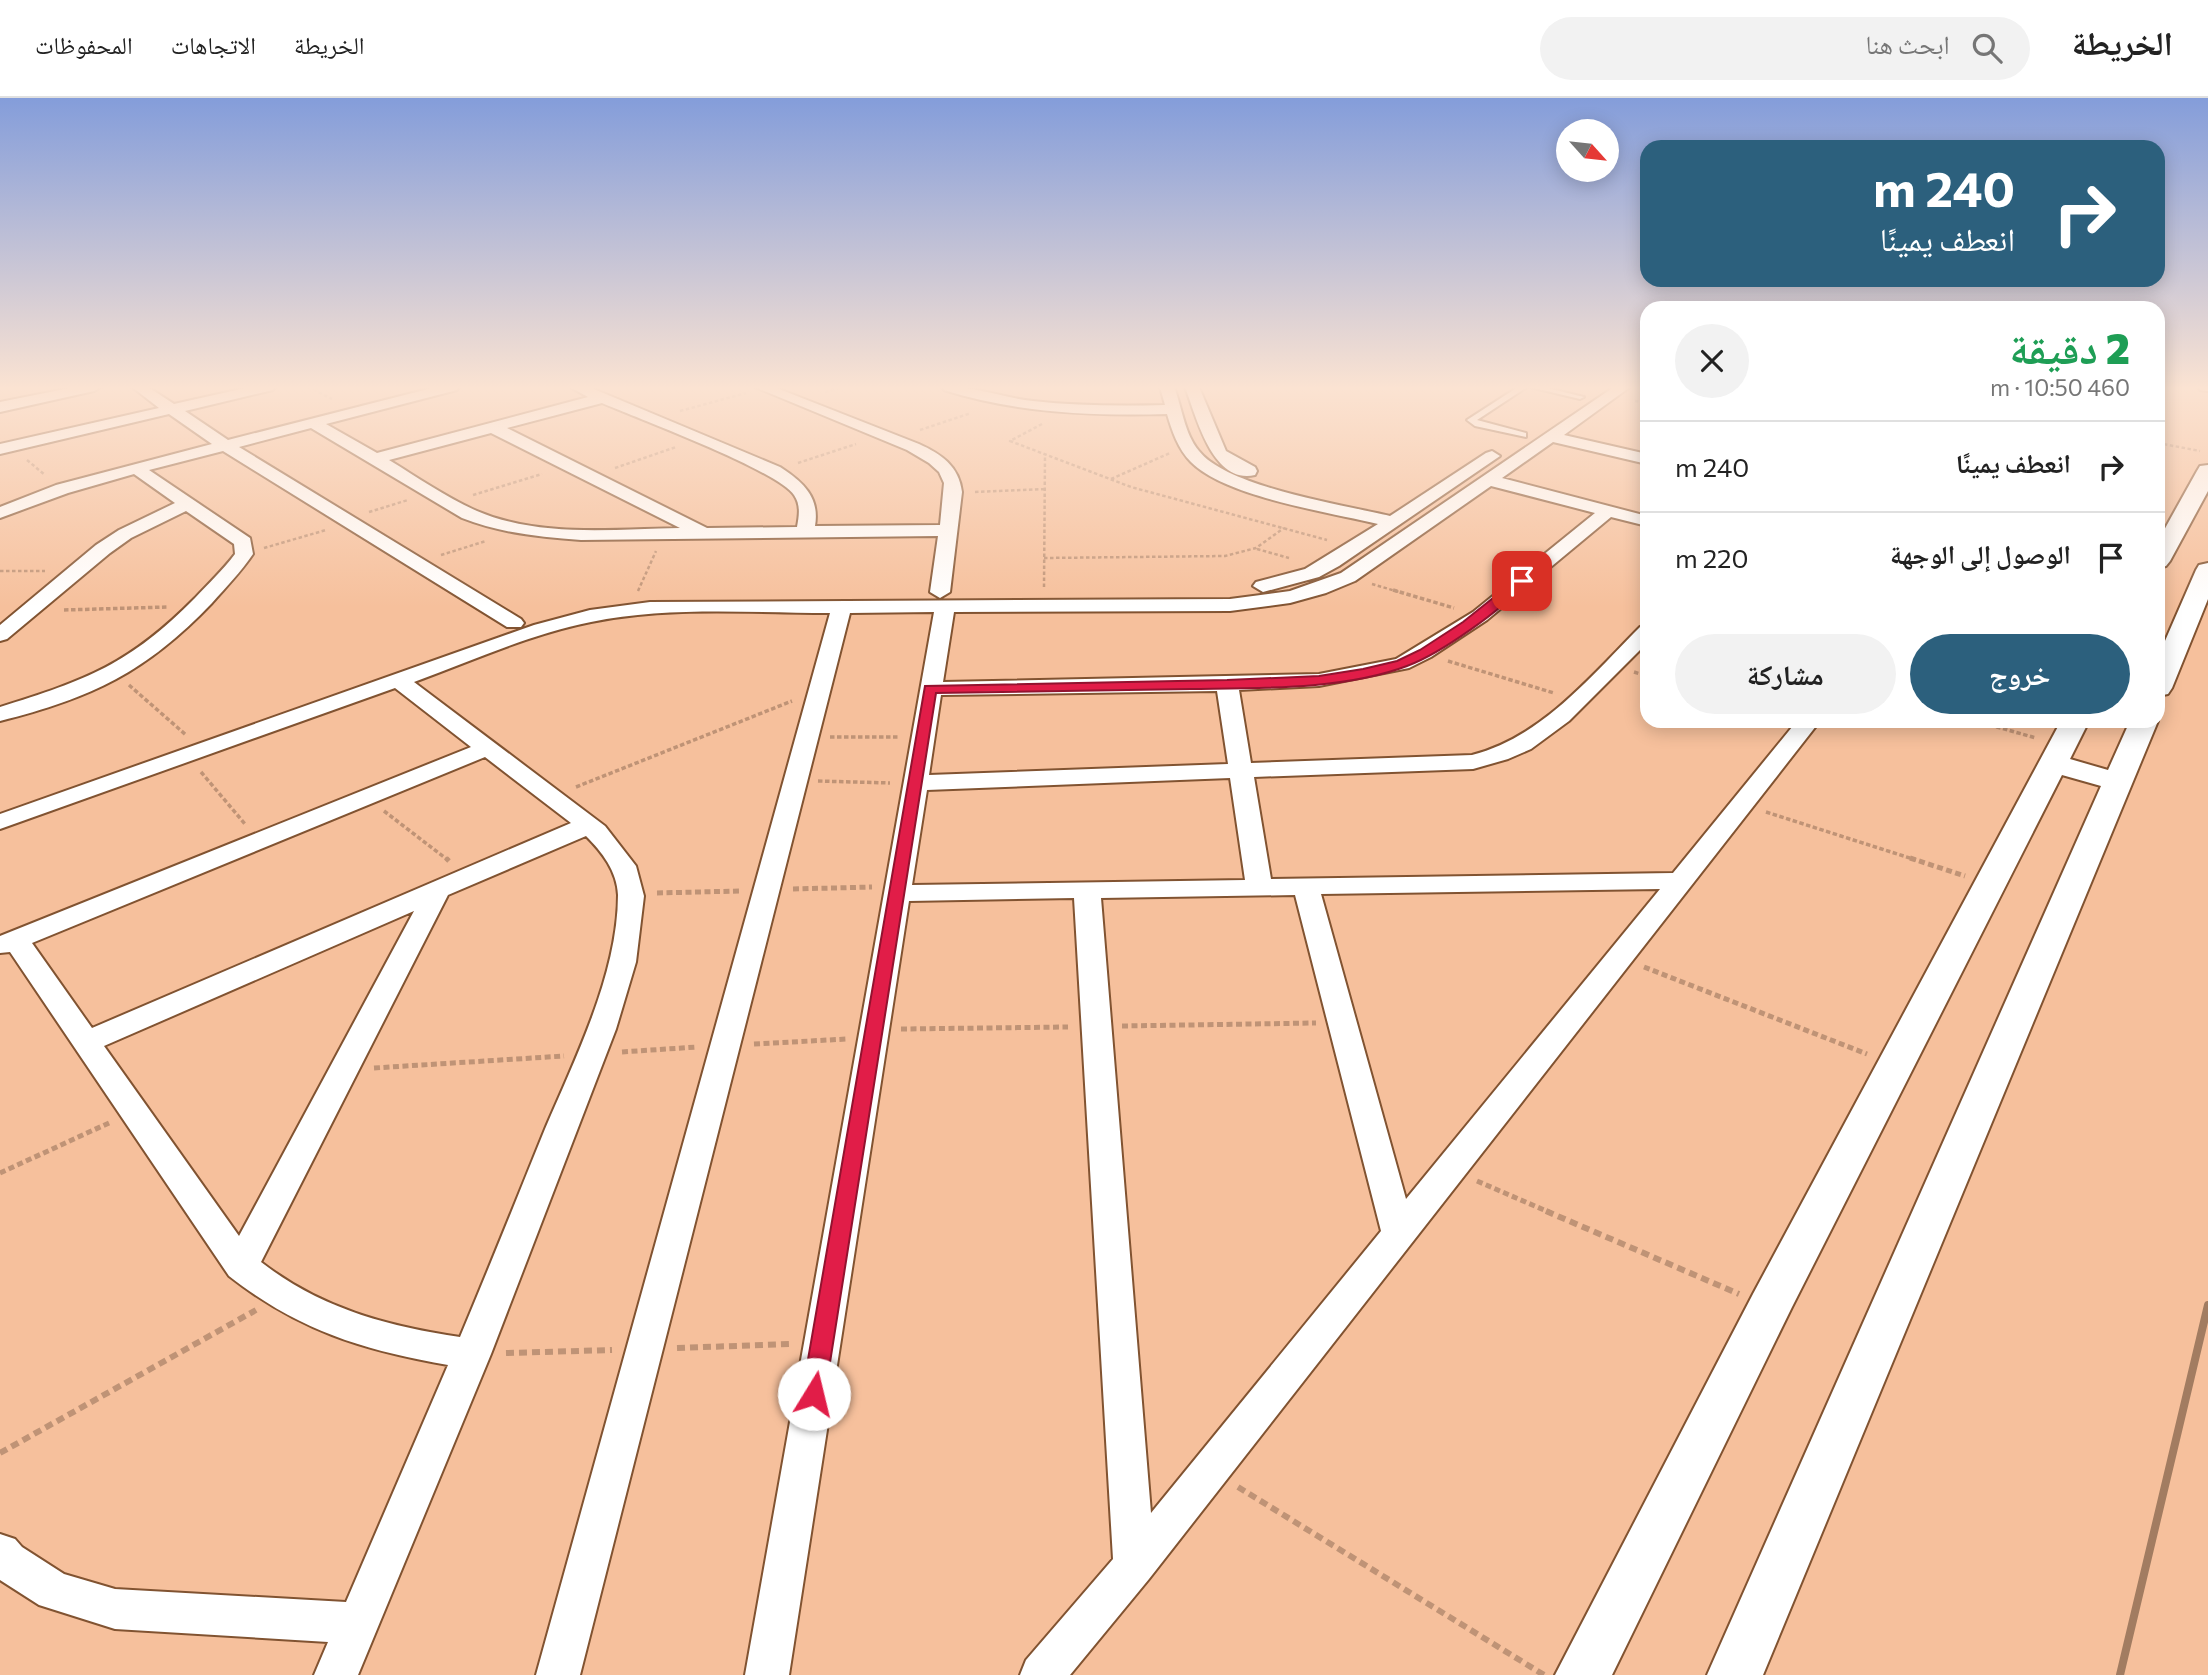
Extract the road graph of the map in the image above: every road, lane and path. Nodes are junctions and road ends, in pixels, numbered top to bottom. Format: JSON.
{"nodes":[{"id":1,"x":165,"y":461,"type":"edge"},
{"id":2,"x":250,"y":461,"type":"edge"},
{"id":3,"x":378,"y":461,"type":"edge"},
{"id":4,"x":559,"y":461,"type":"edge"},
{"id":5,"x":638,"y":461,"type":"edge"},
{"id":6,"x":750,"y":461,"type":"edge"},
{"id":7,"x":809,"y":461,"type":"edge"},
{"id":8,"x":938,"y":461,"type":"edge"},
{"id":9,"x":1045,"y":461,"type":"edge"},
{"id":10,"x":1062,"y":461,"type":"edge"},
{"id":11,"x":1154,"y":461,"type":"edge"},
{"id":12,"x":1199,"y":461,"type":"edge"},
{"id":13,"x":1228,"y":461,"type":"edge"},
{"id":14,"x":1484,"y":461,"type":"edge"},
{"id":15,"x":1516,"y":461,"type":"edge"},
{"id":16,"x":570,"y":466,"type":"junction"},
{"id":17,"x":136,"y":468,"type":"junction"},
{"id":18,"x":774,"y":471,"type":"junction"},
{"id":19,"x":2208,"y":471,"type":"edge"},
{"id":20,"x":591,"y":477,"type":"junction"},
{"id":21,"x":1111,"y":480,"type":"junction"},
{"id":22,"x":1488,"y":480,"type":"junction"},
{"id":23,"x":1044,"y":489,"type":"junction"},
{"id":24,"x":953,"y":492,"type":"junction"},
{"id":25,"x":440,"y":498,"type":"junction"},
{"id":26,"x":188,"y":503,"type":"junction"},
{"id":27,"x":1608,"y":511,"type":"junction"},
{"id":28,"x":0,"y":513,"type":"edge"},
{"id":29,"x":1399,"y":517,"type":"junction"},
{"id":30,"x":1640,"y":519,"type":"edge"},
{"id":31,"x":348,"y":521,"type":"junction"},
{"id":32,"x":1284,"y":528,"type":"junction"},
{"id":33,"x":522,"y":530,"type":"junction"},
{"id":34,"x":806,"y":530,"type":"junction"},
{"id":35,"x":948,"y":530,"type":"junction"},
{"id":36,"x":703,"y":533,"type":"junction"},
{"id":37,"x":663,"y":534,"type":"junction"},
{"id":38,"x":1354,"y":547,"type":"junction"},
{"id":39,"x":2165,"y":548,"type":"edge"},
{"id":40,"x":244,"y":554,"type":"junction"},
{"id":41,"x":1044,"y":558,"type":"junction"},
{"id":42,"x":416,"y":563,"type":"junction"},
{"id":43,"x":2208,"y":570,"type":"edge"},
{"id":44,"x":0,"y":571,"type":"edge"},
{"id":45,"x":76,"y":571,"type":"junction"},
{"id":46,"x":1348,"y":577,"type":"junction"},
{"id":47,"x":1044,"y":592,"type":"junction"},
{"id":48,"x":636,"y":596,"type":"junction"},
{"id":49,"x":943,"y":599,"type":"junction"},
{"id":50,"x":1182,"y":599,"type":"junction"},
{"id":51,"x":195,"y":606,"type":"junction"},
{"id":52,"x":842,"y":607,"type":"junction"},
{"id":53,"x":29,"y":611,"type":"junction"},
{"id":54,"x":1480,"y":616,"type":"junction"},
{"id":55,"x":514,"y":623,"type":"junction"},
{"id":56,"x":0,"y":635,"type":"edge"},
{"id":57,"x":1640,"y":638,"type":"edge"},
{"id":58,"x":1424,"y":653,"type":"junction"},
{"id":59,"x":2165,"y":671,"type":"edge"},
{"id":60,"x":114,"y":672,"type":"junction"},
{"id":61,"x":398,"y":680,"type":"junction"},
{"id":62,"x":1227,"y":684,"type":"junction"},
{"id":63,"x":930,"y":689,"type":"junction"},
{"id":64,"x":821,"y":690,"type":"junction"},
{"id":65,"x":1576,"y":701,"type":"junction"},
{"id":66,"x":0,"y":713,"type":"edge"},
{"id":67,"x":1803,"y":728,"type":"edge"},
{"id":68,"x":2004,"y":728,"type":"edge"},
{"id":69,"x":2141,"y":728,"type":"edge"},
{"id":70,"x":808,"y":737,"type":"junction"},
{"id":71,"x":922,"y":737,"type":"junction"},
{"id":72,"x":2063,"y":743,"type":"edge"},
{"id":73,"x":188,"y":746,"type":"junction"},
{"id":74,"x":488,"y":748,"type":"junction"},
{"id":75,"x":1241,"y":770,"type":"junction"},
{"id":76,"x":796,"y":781,"type":"junction"},
{"id":77,"x":2118,"y":782,"type":"junction"},
{"id":78,"x":915,"y":783,"type":"junction"},
{"id":79,"x":552,"y":796,"type":"junction"},
{"id":80,"x":367,"y":797,"type":"junction"},
{"id":81,"x":0,"y":804,"type":"edge"},
{"id":82,"x":1742,"y":804,"type":"junction"},
{"id":83,"x":0,"y":822,"type":"edge"},
{"id":84,"x":589,"y":825,"type":"junction"},
{"id":85,"x":260,"y":840,"type":"junction"},
{"id":86,"x":469,"y":876,"type":"junction"},
{"id":87,"x":1681,"y":881,"type":"junction"},
{"id":88,"x":1990,"y":884,"type":"junction"},
{"id":89,"x":1306,"y":886,"type":"junction"},
{"id":90,"x":1259,"y":887,"type":"junction"},
{"id":91,"x":438,"y":890,"type":"junction"},
{"id":92,"x":1087,"y":890,"type":"junction"},
{"id":93,"x":896,"y":893,"type":"junction"},
{"id":94,"x":8,"y":942,"type":"edge"},
{"id":95,"x":1620,"y":957,"type":"junction"},
{"id":96,"x":86,"y":1042,"type":"junction"},
{"id":97,"x":1896,"y":1066,"type":"junction"},
{"id":98,"x":134,"y":1111,"type":"junction"},
{"id":99,"x":1450,"y":1170,"type":"junction"},
{"id":100,"x":0,"y":1173,"type":"edge"},
{"id":101,"x":1399,"y":1234,"type":"junction"},
{"id":102,"x":241,"y":1266,"type":"junction"},
{"id":103,"x":281,"y":1296,"type":"junction"},
{"id":104,"x":1769,"y":1307,"type":"junction"},
{"id":105,"x":473,"y":1354,"type":"junction"},
{"id":106,"x":0,"y":1453,"type":"edge"},
{"id":107,"x":1209,"y":1470,"type":"junction"},
{"id":108,"x":0,"y":1553,"type":"edge"},
{"id":109,"x":1134,"y":1564,"type":"junction"},
{"id":110,"x":358,"y":1623,"type":"junction"},
{"id":111,"x":336,"y":1675,"type":"edge"},
{"id":112,"x":558,"y":1675,"type":"edge"},
{"id":113,"x":767,"y":1675,"type":"edge"},
{"id":114,"x":1042,"y":1675,"type":"edge"},
{"id":115,"x":1544,"y":1675,"type":"edge"},
{"id":116,"x":1583,"y":1675,"type":"edge"},
{"id":117,"x":1735,"y":1675,"type":"edge"}],
"edges":[{"from":1,"to":17,"type":"street"},
{"from":2,"to":31,"type":"street"},
{"from":3,"to":25,"type":"street"},
{"from":4,"to":16,"type":"street"},
{"from":5,"to":20,"type":"path"},
{"from":6,"to":18,"type":"street"},
{"from":7,"to":18,"type":"path"},
{"from":8,"to":24,"type":"street"},
{"from":9,"to":23,"type":"path"},
{"from":10,"to":21,"type":"path"},
{"from":11,"to":21,"type":"path"},
{"from":12,"to":29,"type":"street"},
{"from":13,"to":29,"type":"street"},
{"from":14,"to":29,"type":"street"},
{"from":15,"to":22,"type":"street"},
{"from":16,"to":20,"type":"street"},
{"from":16,"to":25,"type":"path"},
{"from":17,"to":26,"type":"street"},
{"from":17,"to":28,"type":"street"},
{"from":18,"to":34,"type":"street"},
{"from":19,"to":39,"type":"street"},
{"from":20,"to":36,"type":"street"},
{"from":21,"to":32,"type":"path"},
{"from":22,"to":27,"type":"street"},
{"from":22,"to":46,"type":"street"},
{"from":23,"to":24,"type":"path"},
{"from":23,"to":41,"type":"path"},
{"from":24,"to":35,"type":"street"},
{"from":25,"to":31,"type":"path"},
{"from":25,"to":33,"type":"street"},
{"from":26,"to":40,"type":"street"},
{"from":26,"to":45,"type":"street"},
{"from":27,"to":30,"type":"street"},
{"from":27,"to":54,"type":"street"},
{"from":29,"to":38,"type":"street"},
{"from":31,"to":40,"type":"path"},
{"from":31,"to":42,"type":"street"},
{"from":32,"to":38,"type":"path"},
{"from":32,"to":41,"type":"path"},
{"from":33,"to":37,"type":"street"},
{"from":33,"to":42,"type":"path"},
{"from":34,"to":35,"type":"street"},
{"from":34,"to":36,"type":"street"},
{"from":35,"to":49,"type":"street"},
{"from":36,"to":37,"type":"street"},
{"from":37,"to":48,"type":"path"},
{"from":38,"to":50,"type":"street"},
{"from":40,"to":51,"type":"street"},
{"from":41,"to":47,"type":"path"},
{"from":42,"to":55,"type":"street"},
{"from":43,"to":59,"type":"street"},
{"from":44,"to":45,"type":"path"},
{"from":45,"to":53,"type":"street"},
{"from":46,"to":50,"type":"street"},
{"from":46,"to":54,"type":"path"},
{"from":47,"to":49,"type":"street"},
{"from":47,"to":50,"type":"street"},
{"from":48,"to":49,"type":"street"},
{"from":48,"to":55,"type":"street"},
{"from":49,"to":50,"type":"street"},
{"from":49,"to":52,"type":"street"},
{"from":49,"to":63,"type":"street"},
{"from":51,"to":53,"type":"path"},
{"from":51,"to":60,"type":"street"},
{"from":52,"to":61,"type":"street"},
{"from":52,"to":64,"type":"street"},
{"from":53,"to":56,"type":"street"},
{"from":54,"to":58,"type":"street"},
{"from":55,"to":73,"type":"street"},
{"from":57,"to":65,"type":"street"},
{"from":58,"to":62,"type":"street"},
{"from":58,"to":65,"type":"path"},
{"from":60,"to":66,"type":"street"},
{"from":60,"to":73,"type":"path"},
{"from":61,"to":73,"type":"street"},
{"from":61,"to":74,"type":"street"},
{"from":62,"to":63,"type":"street"},
{"from":62,"to":75,"type":"street"},
{"from":63,"to":71,"type":"street"},
{"from":64,"to":70,"type":"street"},
{"from":64,"to":79,"type":"path"},
{"from":65,"to":75,"type":"street"},
{"from":67,"to":82,"type":"street"},
{"from":68,"to":72,"type":"path"},
{"from":69,"to":77,"type":"street"},
{"from":70,"to":71,"type":"path"},
{"from":70,"to":76,"type":"street"},
{"from":71,"to":78,"type":"street"},
{"from":72,"to":77,"type":"street"},
{"from":72,"to":88,"type":"street"},
{"from":73,"to":81,"type":"street"},
{"from":73,"to":83,"type":"street"},
{"from":73,"to":85,"type":"path"},
{"from":74,"to":79,"type":"street"},
{"from":74,"to":80,"type":"street"},
{"from":75,"to":78,"type":"street"},
{"from":75,"to":90,"type":"street"},
{"from":76,"to":78,"type":"path"},
{"from":76,"to":112,"type":"street"},
{"from":77,"to":117,"type":"street"},
{"from":78,"to":93,"type":"street"},
{"from":79,"to":84,"type":"street"},
{"from":80,"to":85,"type":"street"},
{"from":80,"to":86,"type":"path"},
{"from":82,"to":87,"type":"street"},
{"from":82,"to":88,"type":"path"},
{"from":84,"to":86,"type":"street"},
{"from":84,"to":105,"type":"street"},
{"from":85,"to":94,"type":"street"},
{"from":86,"to":91,"type":"street"},
{"from":87,"to":89,"type":"street"},
{"from":87,"to":95,"type":"street"},
{"from":88,"to":97,"type":"street"},
{"from":89,"to":90,"type":"street"},
{"from":89,"to":101,"type":"street"},
{"from":90,"to":92,"type":"street"},
{"from":91,"to":96,"type":"street"},
{"from":91,"to":102,"type":"street"},
{"from":92,"to":93,"type":"street"},
{"from":92,"to":109,"type":"street"},
{"from":93,"to":113,"type":"street"},
{"from":94,"to":96,"type":"street"},
{"from":95,"to":97,"type":"path"},
{"from":95,"to":99,"type":"street"},
{"from":96,"to":98,"type":"street"},
{"from":97,"to":104,"type":"street"},
{"from":98,"to":100,"type":"path"},
{"from":98,"to":102,"type":"street"},
{"from":99,"to":101,"type":"street"},
{"from":99,"to":104,"type":"path"},
{"from":101,"to":107,"type":"street"},
{"from":102,"to":103,"type":"street"},
{"from":103,"to":105,"type":"street"},
{"from":103,"to":106,"type":"path"},
{"from":104,"to":116,"type":"street"},
{"from":105,"to":110,"type":"street"},
{"from":107,"to":109,"type":"street"},
{"from":107,"to":115,"type":"path"},
{"from":108,"to":110,"type":"street"},
{"from":109,"to":114,"type":"street"},
{"from":110,"to":111,"type":"street"}]}
